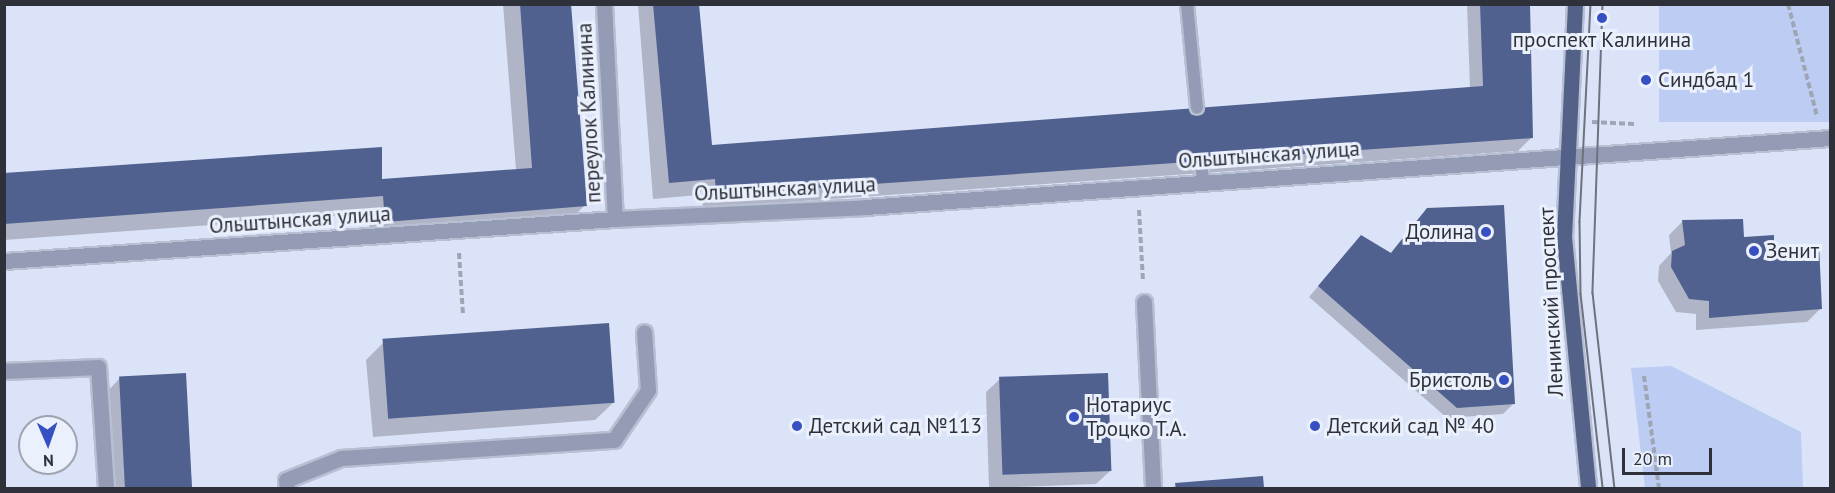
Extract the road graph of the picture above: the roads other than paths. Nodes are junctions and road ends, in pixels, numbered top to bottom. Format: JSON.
{"nodes":[{"id":1,"x":604,"y":4,"type":"edge"},
{"id":2,"x":1188,"y":4,"type":"edge"},
{"id":3,"x":1575,"y":4,"type":"edge"},
{"id":4,"x":1197,"y":108,"type":"dead end"},
{"id":5,"x":1830,"y":138,"type":"edge"},
{"id":6,"x":1568,"y":156,"type":"junction"},
{"id":7,"x":1201,"y":161,"type":"dead end"},
{"id":8,"x":1203,"y":180,"type":"junction"},
{"id":9,"x":615,"y":219,"type":"junction"},
{"id":10,"x":4,"y":261,"type":"edge"},
{"id":11,"x":1144,"y":302,"type":"road end"},
{"id":12,"x":644,"y":332,"type":"dead end"},
{"id":13,"x":4,"y":371,"type":"edge"},
{"id":14,"x":106,"y":489,"type":"edge"},
{"id":15,"x":287,"y":489,"type":"edge"},
{"id":16,"x":1153,"y":489,"type":"edge"},
{"id":17,"x":1588,"y":489,"type":"edge"}],
"edges":[{"from":1,"to":9,"type":"street","name":"переулок Калинина"},
{"from":2,"to":4,"type":"lane"},
{"from":3,"to":6,"type":"main road","name":"Ленинский проспект"},
{"from":5,"to":6,"type":"street","name":"Ольштынская улица"},
{"from":6,"to":8,"type":"street","name":"Ольштынская улица"},
{"from":6,"to":17,"type":"main road","name":"Ленинский проспект"},
{"from":7,"to":8,"type":"lane"},
{"from":8,"to":9,"type":"street","name":"Ольштынская улица"},
{"from":9,"to":10,"type":"street","name":"Ольштынская улица"},
{"from":11,"to":16,"type":"street"},
{"from":12,"to":15,"type":"street"},
{"from":13,"to":14,"type":"street"}]}
